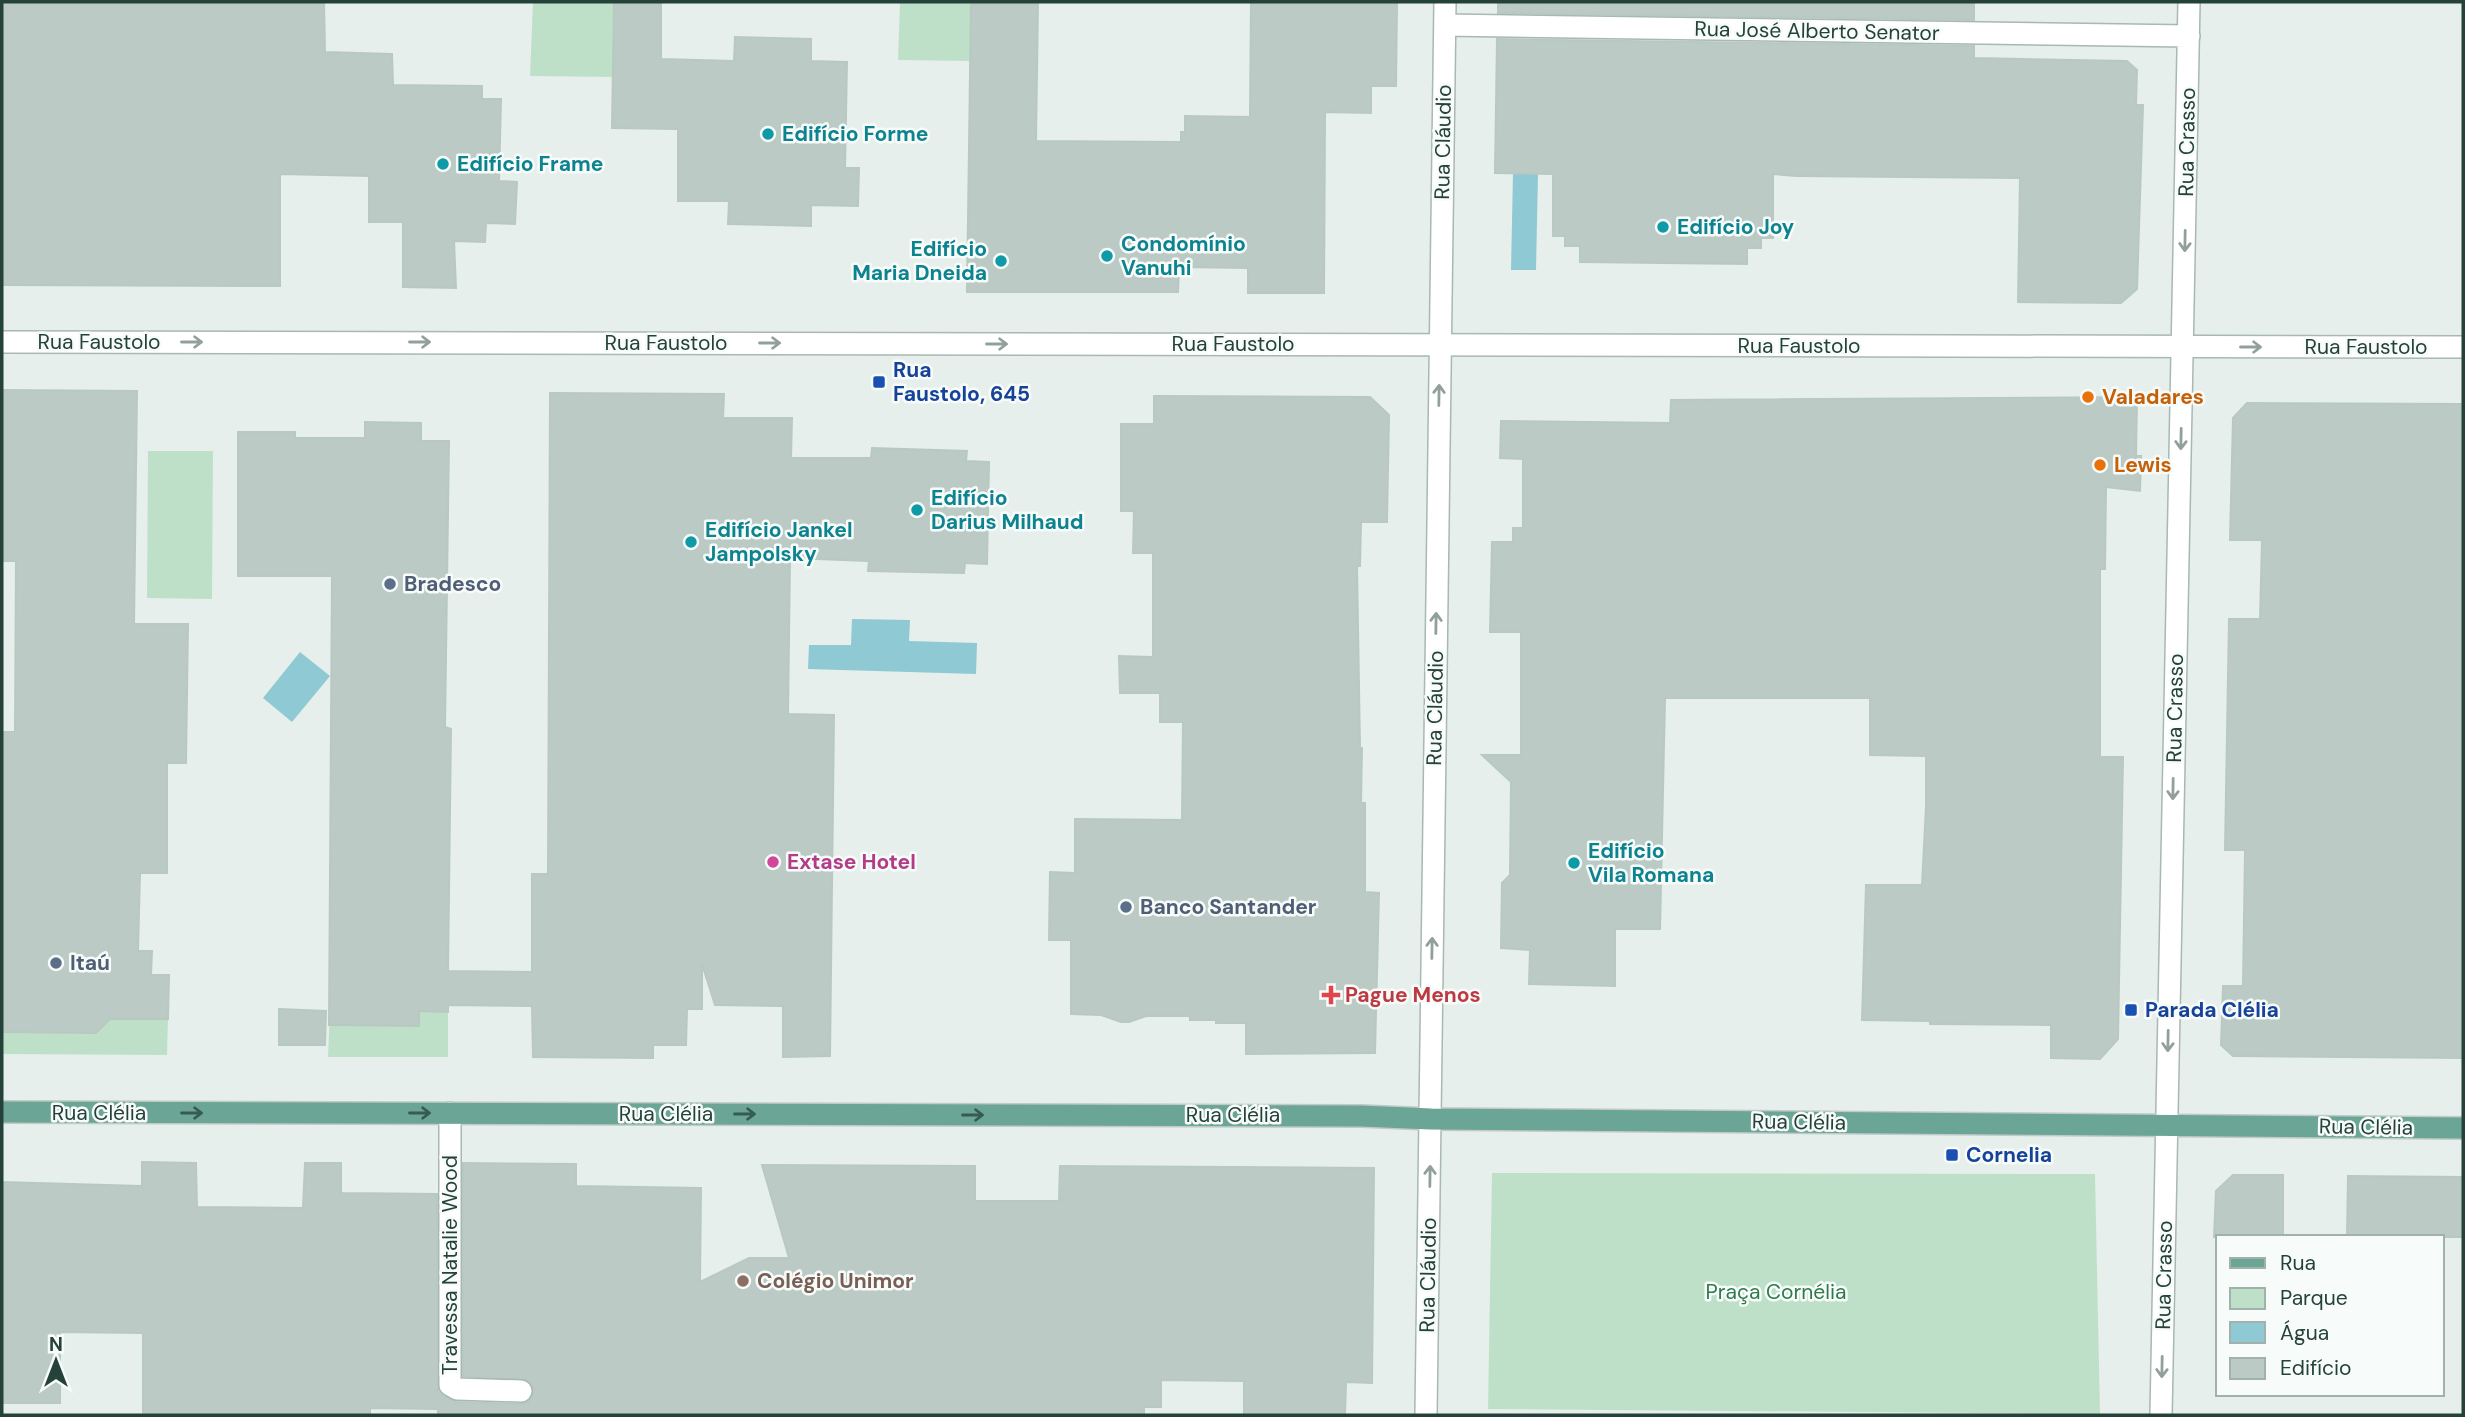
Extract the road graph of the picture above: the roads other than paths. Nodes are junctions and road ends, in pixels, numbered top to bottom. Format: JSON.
{"nodes":[{"id":1,"x":1445,"y":2,"type":"edge"},
{"id":2,"x":2189,"y":2,"type":"edge"},
{"id":3,"x":1445,"y":25,"type":"junction"},
{"id":4,"x":2189,"y":36,"type":"junction"},
{"id":5,"x":2,"y":341,"type":"edge"},
{"id":6,"x":1440,"y":344,"type":"junction"},
{"id":7,"x":2183,"y":346,"type":"junction"},
{"id":8,"x":2463,"y":347,"type":"edge"},
{"id":9,"x":2,"y":1112,"type":"edge"},
{"id":10,"x":450,"y":1114,"type":"junction"},
{"id":11,"x":1431,"y":1119,"type":"junction"},
{"id":12,"x":2166,"y":1125,"type":"junction"},
{"id":13,"x":2463,"y":1128,"type":"edge"},
{"id":14,"x":521,"y":1391,"type":"dead end"},
{"id":15,"x":1426,"y":1415,"type":"edge"},
{"id":16,"x":2161,"y":1415,"type":"edge"}],
"edges":[{"from":1,"to":3,"type":"street","name":"Rua Cláudio"},
{"from":2,"to":4,"type":"street","name":"Rua Crasso"},
{"from":3,"to":4,"type":"street","name":"Rua José Alberto Senator"},
{"from":3,"to":6,"type":"street","name":"Rua Cláudio"},
{"from":4,"to":7,"type":"street","name":"Rua Crasso","one_way":true},
{"from":5,"to":6,"type":"street","name":"Rua Faustolo","one_way":true},
{"from":6,"to":7,"type":"street","name":"Rua Faustolo"},
{"from":11,"to":6,"type":"street","name":"Rua Cláudio","one_way":true},
{"from":7,"to":8,"type":"street","name":"Rua Faustolo","one_way":true},
{"from":7,"to":12,"type":"street","name":"Rua Crasso","one_way":true},
{"from":9,"to":10,"type":"main road","name":"Rua Clélia","one_way":true},
{"from":10,"to":11,"type":"main road","name":"Rua Clélia","one_way":true},
{"from":10,"to":14,"type":"street","name":"Travessa Natalie Wood"},
{"from":11,"to":12,"type":"main road","name":"Rua Clélia"},
{"from":15,"to":11,"type":"street","name":"Rua Cláudio","one_way":true},
{"from":12,"to":13,"type":"main road","name":"Rua Clélia"},
{"from":12,"to":16,"type":"street","name":"Rua Crasso","one_way":true}]}
